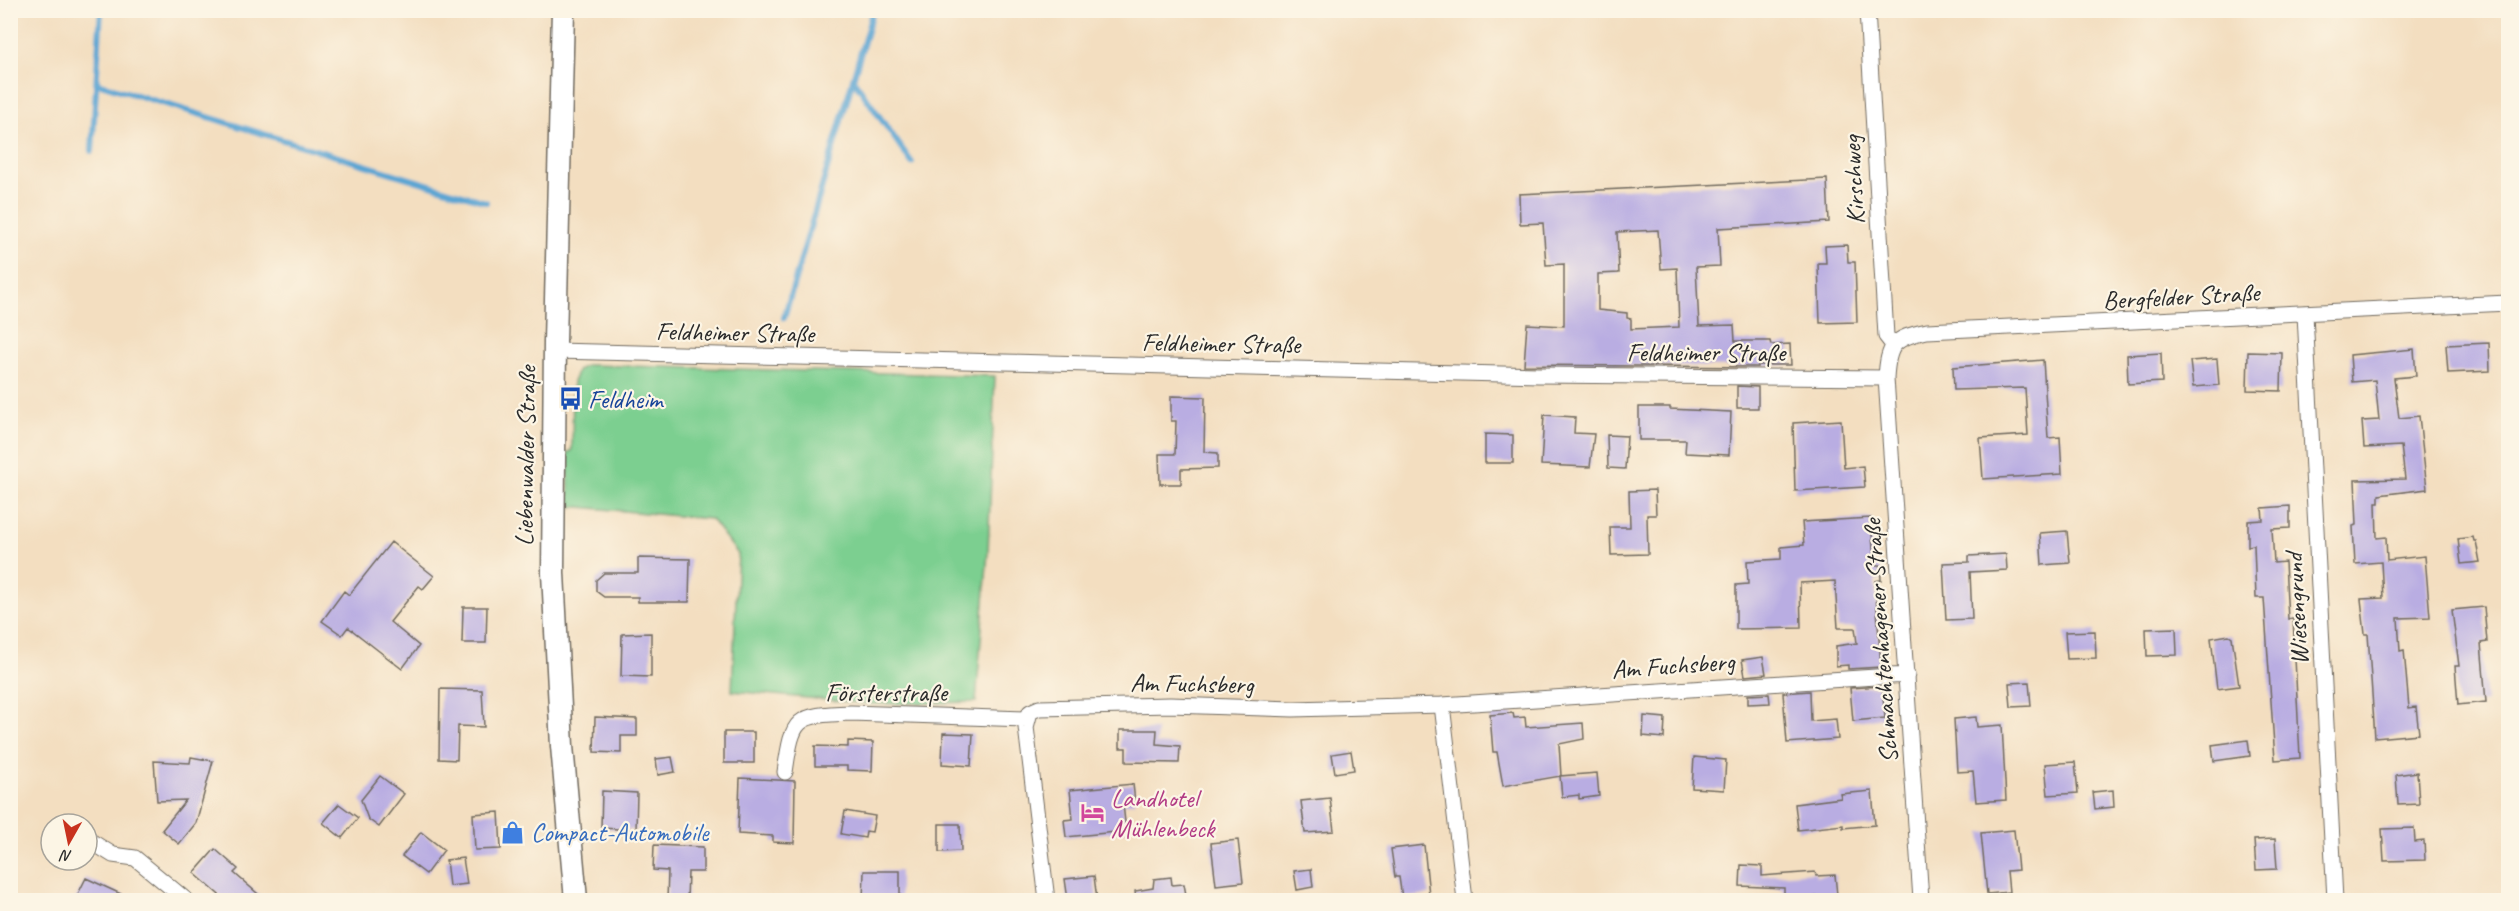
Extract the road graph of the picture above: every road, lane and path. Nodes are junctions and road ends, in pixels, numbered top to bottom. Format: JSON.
{"nodes":[{"id":1,"x":563,"y":10,"type":"edge"},
{"id":2,"x":1867,"y":10,"type":"edge"},
{"id":3,"x":2508,"y":303,"type":"edge"},
{"id":4,"x":2305,"y":315,"type":"junction"},
{"id":5,"x":1893,"y":345,"type":"junction"},
{"id":6,"x":555,"y":351,"type":"junction"},
{"id":7,"x":1886,"y":378,"type":"junction"},
{"id":8,"x":1906,"y":675,"type":"junction"},
{"id":9,"x":1442,"y":705,"type":"junction"},
{"id":10,"x":1026,"y":723,"type":"junction"},
{"id":11,"x":785,"y":772,"type":"dead end"},
{"id":12,"x":99,"y":847,"type":"edge"},
{"id":13,"x":186,"y":900,"type":"edge"},
{"id":14,"x":576,"y":900,"type":"edge"},
{"id":15,"x":1047,"y":900,"type":"edge"},
{"id":16,"x":1465,"y":900,"type":"edge"},
{"id":17,"x":1921,"y":900,"type":"edge"},
{"id":18,"x":2335,"y":900,"type":"edge"}],
"edges":[{"from":1,"to":6,"type":"main road","name":"Liebenwalder Straße"},
{"from":2,"to":5,"type":"street","name":"Kirschweg"},
{"from":3,"to":4,"type":"street","name":"Bergfelder Straße"},
{"from":4,"to":5,"type":"street","name":"Bergfelder Straße"},
{"from":4,"to":18,"type":"street","name":"Wiesengrund"},
{"from":5,"to":7,"type":"street"},
{"from":6,"to":7,"type":"street","name":"Feldheimer Straße"},
{"from":6,"to":14,"type":"main road","name":"Liebenwalder Straße"},
{"from":7,"to":8,"type":"street","name":"Schmachtenhagener Straße"},
{"from":8,"to":9,"type":"street","name":"Am Fuchsberg"},
{"from":8,"to":17,"type":"street","name":"Schmachtenhagener Straße"},
{"from":9,"to":10,"type":"street","name":"Am Fuchsberg"},
{"from":9,"to":16,"type":"street"},
{"from":10,"to":11,"type":"street","name":"Försterstraße"},
{"from":10,"to":15,"type":"street"},
{"from":12,"to":13,"type":"street"}]}
